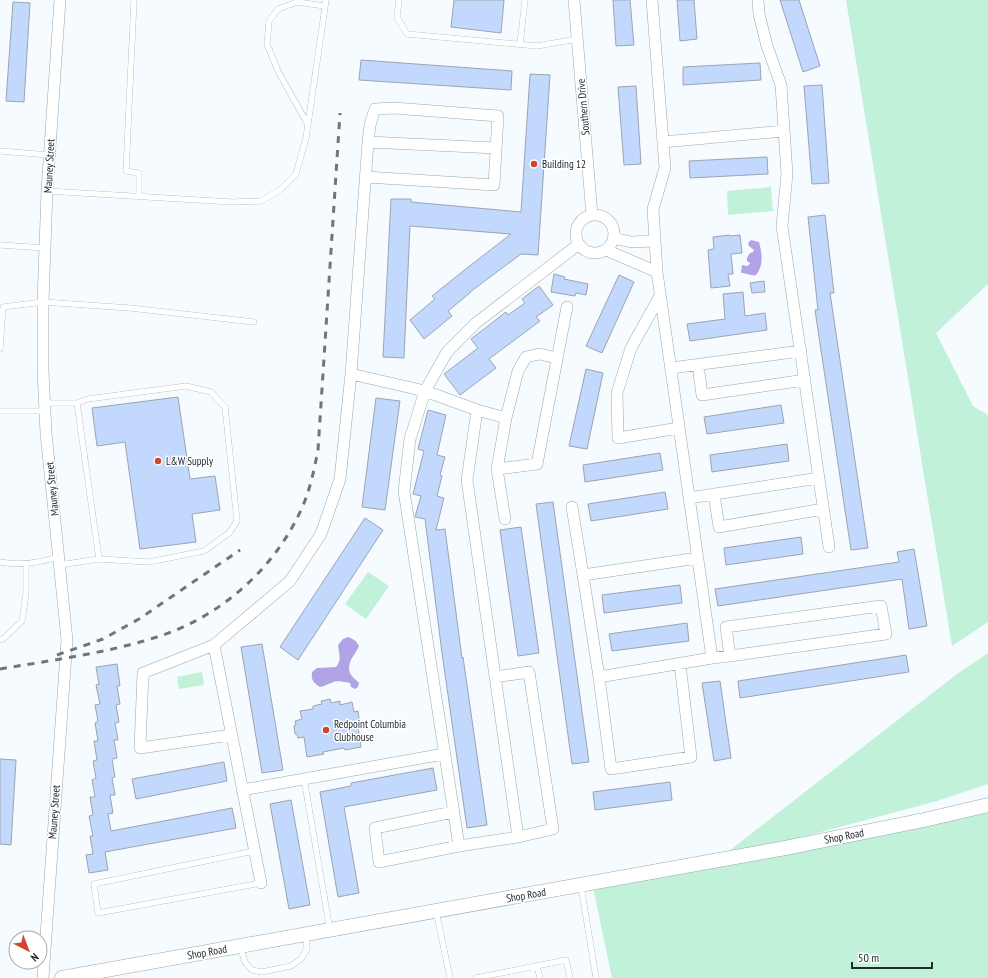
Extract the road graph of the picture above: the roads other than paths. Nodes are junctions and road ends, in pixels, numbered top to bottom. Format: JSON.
{"nodes":[{"id":1,"x":60,"y":0,"type":"edge"},
{"id":2,"x":134,"y":0,"type":"edge"},
{"id":3,"x":399,"y":0,"type":"edge"},
{"id":4,"x":525,"y":0,"type":"edge"},
{"id":5,"x":574,"y":0,"type":"edge"},
{"id":6,"x":652,"y":0,"type":"edge"},
{"id":7,"x":758,"y":0,"type":"edge"},
{"id":8,"x":325,"y":3,"type":"edge"},
{"id":9,"x":577,"y":39,"type":"junction"},
{"id":10,"x":520,"y":44,"type":"junction"},
{"id":11,"x":308,"y":125,"type":"junction"},
{"id":12,"x":784,"y":131,"type":"junction"},
{"id":13,"x":368,"y":142,"type":"junction"},
{"id":14,"x":663,"y":142,"type":"junction"},
{"id":15,"x":496,"y":148,"type":"junction"},
{"id":16,"x":0,"y":151,"type":"edge"},
{"id":17,"x":49,"y":155,"type":"junction"},
{"id":18,"x":366,"y":177,"type":"junction"},
{"id":19,"x":47,"y":191,"type":"junction"},
{"id":20,"x":138,"y":196,"type":"junction"},
{"id":21,"x":592,"y":215,"type":"junction"},
{"id":22,"x":613,"y":238,"type":"junction"},
{"id":23,"x":655,"y":241,"type":"junction"},
{"id":24,"x":578,"y":244,"type":"junction"},
{"id":25,"x":0,"y":245,"type":"edge"},
{"id":26,"x":46,"y":248,"type":"junction"},
{"id":27,"x":606,"y":250,"type":"junction"},
{"id":28,"x":657,"y":272,"type":"junction"},
{"id":29,"x":660,"y":296,"type":"junction"},
{"id":30,"x":43,"y":302,"type":"junction"},
{"id":31,"x":1,"y":307,"type":"edge"},
{"id":32,"x":567,"y":307,"type":"dead end"},
{"id":33,"x":254,"y":322,"type":"dead end"},
{"id":34,"x":0,"y":349,"type":"edge"},
{"id":35,"x":800,"y":351,"type":"junction"},
{"id":36,"x":557,"y":358,"type":"junction"},
{"id":37,"x":698,"y":365,"type":"junction"},
{"id":38,"x":671,"y":368,"type":"junction"},
{"id":39,"x":351,"y":374,"type":"junction"},
{"id":40,"x":805,"y":380,"type":"junction"},
{"id":41,"x":426,"y":391,"type":"junction"},
{"id":42,"x":77,"y":403,"type":"junction"},
{"id":43,"x":45,"y":407,"type":"junction"},
{"id":44,"x":477,"y":410,"type":"junction"},
{"id":45,"x":0,"y":411,"type":"edge"},
{"id":46,"x":506,"y":418,"type":"junction"},
{"id":47,"x":679,"y":428,"type":"junction"},
{"id":48,"x":497,"y":470,"type":"junction"},
{"id":49,"x":819,"y":478,"type":"junction"},
{"id":50,"x":714,"y":494,"type":"junction"},
{"id":51,"x":689,"y":498,"type":"junction"},
{"id":52,"x":572,"y":507,"type":"dead end"},
{"id":53,"x":824,"y":509,"type":"junction"},
{"id":54,"x":506,"y":519,"type":"dead end"},
{"id":55,"x":829,"y":547,"type":"dead end"},
{"id":56,"x":698,"y":558,"type":"junction"},
{"id":57,"x":99,"y":559,"type":"junction"},
{"id":58,"x":59,"y":561,"type":"junction"},
{"id":59,"x":0,"y":562,"type":"edge"},
{"id":60,"x":26,"y":564,"type":"junction"},
{"id":61,"x":583,"y":575,"type":"junction"},
{"id":62,"x":0,"y":640,"type":"edge"},
{"id":63,"x":214,"y":646,"type":"junction"},
{"id":64,"x":730,"y":656,"type":"junction"},
{"id":65,"x":712,"y":658,"type":"junction"},
{"id":66,"x":680,"y":664,"type":"junction"},
{"id":67,"x":496,"y":677,"type":"junction"},
{"id":68,"x":598,"y":677,"type":"junction"},
{"id":69,"x":231,"y":735,"type":"junction"},
{"id":70,"x":444,"y":754,"type":"junction"},
{"id":71,"x":304,"y":779,"type":"junction"},
{"id":72,"x":242,"y":790,"type":"junction"},
{"id":73,"x":988,"y":805,"type":"edge"},
{"id":74,"x":453,"y":812,"type":"junction"},
{"id":75,"x":518,"y":836,"type":"junction"},
{"id":76,"x":459,"y":846,"type":"junction"},
{"id":77,"x":254,"y":851,"type":"junction"},
{"id":78,"x":261,"y":883,"type":"joint"},
{"id":79,"x":581,"y":885,"type":"junction"},
{"id":80,"x":436,"y":911,"type":"junction"},
{"id":81,"x":330,"y":930,"type":"junction"},
{"id":82,"x":306,"y":934,"type":"junction"},
{"id":83,"x":240,"y":946,"type":"junction"},
{"id":84,"x":537,"y":966,"type":"junction"},
{"id":85,"x":504,"y":975,"type":"edge"},
{"id":86,"x":43,"y":978,"type":"edge"},
{"id":87,"x":62,"y":978,"type":"edge"},
{"id":88,"x":450,"y":978,"type":"edge"},
{"id":89,"x":476,"y":978,"type":"edge"},
{"id":90,"x":540,"y":978,"type":"edge"},
{"id":91,"x":570,"y":978,"type":"edge"},
{"id":92,"x":596,"y":978,"type":"edge"}],
"edges":[{"from":1,"to":17,"type":"street","name":"Mauney Street"},
{"from":2,"to":20,"type":"lane"},
{"from":3,"to":10,"type":"lane"},
{"from":4,"to":10,"type":"lane"},
{"from":5,"to":9,"type":"street","name":"Southern Drive"},
{"from":6,"to":14,"type":"street"},
{"from":7,"to":12,"type":"street"},
{"from":8,"to":11,"type":"lane"},
{"from":8,"to":11,"type":"lane"},
{"from":9,"to":10,"type":"lane"},
{"from":9,"to":21,"type":"street","name":"Southern Drive"},
{"from":11,"to":20,"type":"lane"},
{"from":12,"to":14,"type":"street"},
{"from":12,"to":35,"type":"street"},
{"from":13,"to":15,"type":"street"},
{"from":13,"to":15,"type":"street"},
{"from":13,"to":18,"type":"street"},
{"from":14,"to":23,"type":"street"},
{"from":15,"to":18,"type":"street"},
{"from":16,"to":17,"type":"lane"},
{"from":17,"to":19,"type":"street","name":"Mauney Street"},
{"from":18,"to":39,"type":"street"},
{"from":19,"to":20,"type":"lane"},
{"from":19,"to":26,"type":"street","name":"Mauney Street"},
{"from":21,"to":22,"type":"street"},
{"from":21,"to":24,"type":"street"},
{"from":22,"to":23,"type":"street"},
{"from":22,"to":27,"type":"street"},
{"from":23,"to":28,"type":"street"},
{"from":24,"to":27,"type":"street"},
{"from":24,"to":41,"type":"street"},
{"from":25,"to":26,"type":"lane"},
{"from":26,"to":30,"type":"street","name":"Mauney Street"},
{"from":27,"to":28,"type":"street"},
{"from":28,"to":29,"type":"street"},
{"from":29,"to":38,"type":"street"},
{"from":29,"to":47,"type":"street"},
{"from":30,"to":31,"type":"lane"},
{"from":30,"to":33,"type":"lane"},
{"from":30,"to":43,"type":"street","name":"Mauney Street"},
{"from":31,"to":34,"type":"lane"},
{"from":32,"to":36,"type":"street"},
{"from":35,"to":37,"type":"street"},
{"from":35,"to":40,"type":"street"},
{"from":36,"to":46,"type":"street"},
{"from":36,"to":48,"type":"street"},
{"from":37,"to":38,"type":"street"},
{"from":37,"to":40,"type":"street"},
{"from":38,"to":47,"type":"street"},
{"from":39,"to":41,"type":"street"},
{"from":39,"to":63,"type":"street"},
{"from":40,"to":49,"type":"street"},
{"from":41,"to":44,"type":"street"},
{"from":41,"to":70,"type":"street"},
{"from":42,"to":43,"type":"lane"},
{"from":42,"to":57,"type":"lane"},
{"from":42,"to":57,"type":"lane"},
{"from":43,"to":45,"type":"lane"},
{"from":43,"to":58,"type":"street","name":"Mauney Street"},
{"from":44,"to":46,"type":"street"},
{"from":44,"to":67,"type":"street"},
{"from":46,"to":48,"type":"street"},
{"from":47,"to":51,"type":"street"},
{"from":48,"to":54,"type":"street"},
{"from":49,"to":50,"type":"street"},
{"from":49,"to":53,"type":"street"},
{"from":50,"to":51,"type":"street"},
{"from":50,"to":53,"type":"street"},
{"from":51,"to":56,"type":"street"},
{"from":52,"to":61,"type":"street"},
{"from":53,"to":55,"type":"street"},
{"from":56,"to":61,"type":"street"},
{"from":56,"to":65,"type":"street"},
{"from":57,"to":58,"type":"lane"},
{"from":58,"to":60,"type":"lane"},
{"from":58,"to":86,"type":"street","name":"Mauney Street"},
{"from":59,"to":60,"type":"lane"},
{"from":60,"to":62,"type":"lane"},
{"from":61,"to":68,"type":"street"},
{"from":63,"to":69,"type":"street"},
{"from":63,"to":69,"type":"street"},
{"from":64,"to":64,"type":"street"},
{"from":64,"to":65,"type":"street"},
{"from":65,"to":66,"type":"street"},
{"from":66,"to":68,"type":"street"},
{"from":66,"to":68,"type":"street"},
{"from":67,"to":75,"type":"street"},
{"from":67,"to":75,"type":"street"},
{"from":69,"to":72,"type":"street"},
{"from":70,"to":71,"type":"street"},
{"from":70,"to":74,"type":"street"},
{"from":71,"to":72,"type":"street"},
{"from":71,"to":81,"type":"lane"},
{"from":72,"to":77,"type":"street"},
{"from":73,"to":79,"type":"street","name":"Shop Road"},
{"from":74,"to":76,"type":"street"},
{"from":74,"to":76,"type":"street"},
{"from":75,"to":76,"type":"street"},
{"from":77,"to":78,"type":"street"},
{"from":77,"to":78,"type":"lane"},
{"from":79,"to":80,"type":"street","name":"Shop Road"},
{"from":79,"to":92,"type":"lane"},
{"from":80,"to":81,"type":"street","name":"Shop Road"},
{"from":80,"to":88,"type":"lane"},
{"from":81,"to":82,"type":"street","name":"Shop Road"},
{"from":82,"to":83,"type":"street","name":"Shop Road"},
{"from":82,"to":83,"type":"lane"},
{"from":83,"to":87,"type":"street","name":"Shop Road"},
{"from":84,"to":85,"type":"lane"},
{"from":84,"to":90,"type":"lane"},
{"from":84,"to":91,"type":"lane"},
{"from":85,"to":89,"type":"lane"}]}
